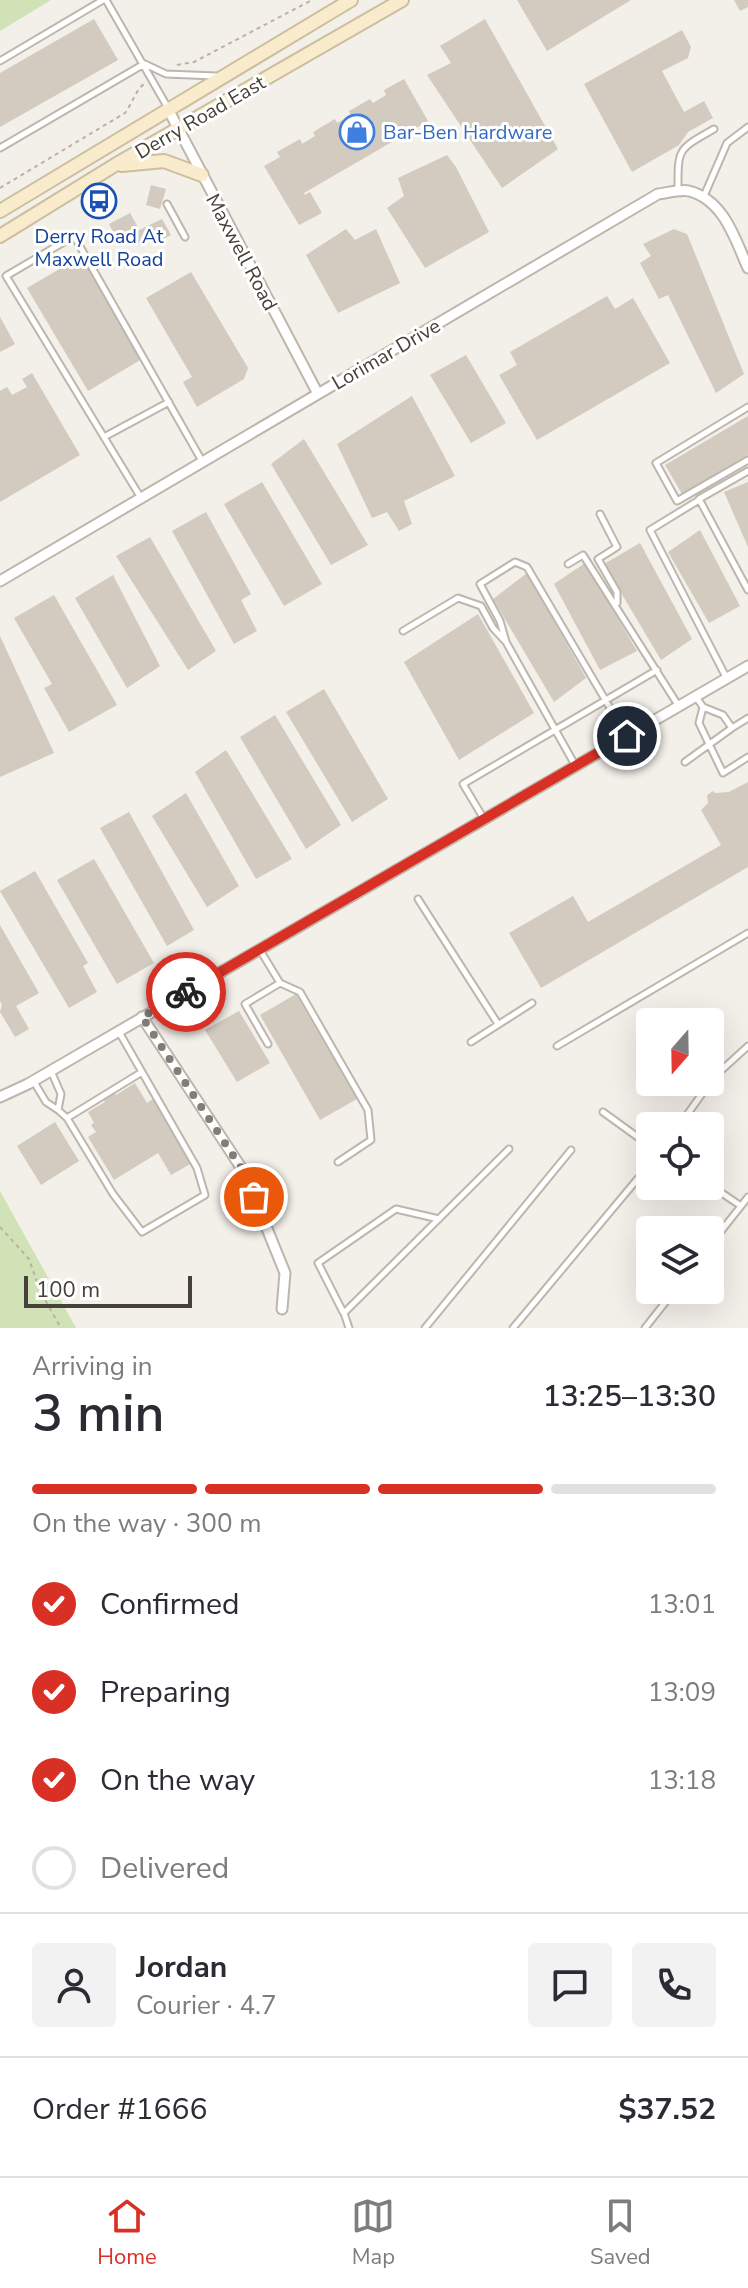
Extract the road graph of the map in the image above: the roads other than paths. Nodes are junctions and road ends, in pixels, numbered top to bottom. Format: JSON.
{"nodes":[{"id":1,"x":104,"y":0,"type":"edge"},
{"id":2,"x":351,"y":0,"type":"edge"},
{"id":3,"x":402,"y":0,"type":"edge"},
{"id":4,"x":0,"y":61,"type":"edge"},
{"id":5,"x":144,"y":64,"type":"junction"},
{"id":6,"x":223,"y":76,"type":"junction"},
{"id":7,"x":168,"y":109,"type":"junction"},
{"id":8,"x":748,"y":127,"type":"edge"},
{"id":9,"x":714,"y":129,"type":"dead end"},
{"id":10,"x":179,"y":130,"type":"junction"},
{"id":11,"x":0,"y":148,"type":"edge"},
{"id":12,"x":115,"y":165,"type":"junction"},
{"id":13,"x":202,"y":175,"type":"junction"},
{"id":14,"x":678,"y":191,"type":"junction"},
{"id":15,"x":703,"y":197,"type":"junction"},
{"id":16,"x":167,"y":204,"type":"dead end"},
{"id":17,"x":0,"y":211,"type":"edge"},
{"id":18,"x":0,"y":236,"type":"edge"},
{"id":19,"x":185,"y":237,"type":"dead end"},
{"id":20,"x":748,"y":268,"type":"edge"},
{"id":21,"x":318,"y":394,"type":"junction"},
{"id":22,"x":169,"y":402,"type":"junction"},
{"id":23,"x":748,"y":407,"type":"edge"},
{"id":24,"x":104,"y":437,"type":"junction"},
{"id":25,"x":748,"y":460,"type":"edge"},
{"id":26,"x":203,"y":461,"type":"junction"},
{"id":27,"x":748,"y":471,"type":"edge"},
{"id":28,"x":141,"y":498,"type":"junction"},
{"id":29,"x":699,"y":500,"type":"junction"},
{"id":30,"x":600,"y":514,"type":"dead end"},
{"id":31,"x":568,"y":564,"type":"dead end"},
{"id":32,"x":0,"y":581,"type":"edge"},
{"id":33,"x":748,"y":590,"type":"edge"},
{"id":34,"x":617,"y":604,"type":"junction"},
{"id":35,"x":403,"y":631,"type":"dead end"},
{"id":36,"x":506,"y":642,"type":"junction"},
{"id":37,"x":748,"y":666,"type":"edge"},
{"id":38,"x":657,"y":670,"type":"junction"},
{"id":39,"x":727,"y":678,"type":"junction"},
{"id":40,"x":696,"y":696,"type":"junction"},
{"id":41,"x":606,"y":701,"type":"junction"},
{"id":42,"x":679,"y":706,"type":"junction"},
{"id":43,"x":703,"y":707,"type":"junction"},
{"id":44,"x":748,"y":718,"type":"edge"},
{"id":45,"x":732,"y":728,"type":"junction"},
{"id":46,"x":555,"y":730,"type":"junction"},
{"id":47,"x":627,"y":736,"type":"junction"},
{"id":48,"x":710,"y":744,"type":"junction"},
{"id":49,"x":748,"y":757,"type":"edge"},
{"id":50,"x":685,"y":762,"type":"dead end"},
{"id":51,"x":575,"y":766,"type":"junction"},
{"id":52,"x":484,"y":819,"type":"junction"},
{"id":53,"x":418,"y":899,"type":"dead end"},
{"id":54,"x":748,"y":933,"type":"edge"},
{"id":55,"x":260,"y":949,"type":"junction"},
{"id":56,"x":280,"y":983,"type":"junction"},
{"id":57,"x":532,"y":1003,"type":"dead end"},
{"id":58,"x":142,"y":1017,"type":"junction"},
{"id":59,"x":498,"y":1024,"type":"junction"},
{"id":60,"x":119,"y":1031,"type":"junction"},
{"id":61,"x":471,"y":1042,"type":"dead end"},
{"id":62,"x":268,"y":1044,"type":"dead end"},
{"id":63,"x":557,"y":1046,"type":"dead end"},
{"id":64,"x":748,"y":1046,"type":"edge"},
{"id":65,"x":51,"y":1071,"type":"junction"},
{"id":66,"x":142,"y":1072,"type":"junction"},
{"id":67,"x":33,"y":1081,"type":"junction"},
{"id":68,"x":0,"y":1097,"type":"edge"},
{"id":69,"x":58,"y":1110,"type":"junction"},
{"id":70,"x":603,"y":1112,"type":"dead end"},
{"id":71,"x":689,"y":1112,"type":"edge"},
{"id":72,"x":67,"y":1118,"type":"junction"},
{"id":73,"x":636,"y":1136,"type":"edge"},
{"id":74,"x":509,"y":1149,"type":"dead end"},
{"id":75,"x":571,"y":1150,"type":"dead end"},
{"id":76,"x":338,"y":1162,"type":"dead end"},
{"id":77,"x":636,"y":1181,"type":"edge"},
{"id":78,"x":724,"y":1194,"type":"edge"},
{"id":79,"x":748,"y":1197,"type":"edge"},
{"id":80,"x":741,"y":1206,"type":"junction"},
{"id":81,"x":440,"y":1219,"type":"junction"},
{"id":82,"x":724,"y":1227,"type":"edge"},
{"id":83,"x":664,"y":1304,"type":"edge"},
{"id":84,"x":282,"y":1309,"type":"dead end"},
{"id":85,"x":344,"y":1313,"type":"junction"},
{"id":86,"x":349,"y":1328,"type":"edge"},
{"id":87,"x":425,"y":1328,"type":"edge"},
{"id":88,"x":513,"y":1328,"type":"edge"},
{"id":89,"x":645,"y":1328,"type":"edge"}],
"edges":[{"from":1,"to":4,"type":"lane"},
{"from":1,"to":5,"type":"lane"},
{"from":2,"to":6,"type":"main road","name":"Derry Road East"},
{"from":3,"to":10,"type":"main road","name":"Derry Road East"},
{"from":5,"to":6,"type":"lane"},
{"from":5,"to":7,"type":"lane"},
{"from":5,"to":11,"type":"lane"},
{"from":6,"to":7,"type":"main road","name":"Derry Road East"},
{"from":7,"to":10,"type":"street","name":"Maxwell Road"},
{"from":7,"to":17,"type":"main road","name":"Derry Road East"},
{"from":8,"to":15,"type":"lane"},
{"from":9,"to":14,"type":"lane"},
{"from":10,"to":12,"type":"main road","name":"Derry Road East"},
{"from":10,"to":13,"type":"street","name":"Maxwell Road"},
{"from":12,"to":13,"type":"main road"},
{"from":12,"to":18,"type":"main road","name":"Derry Road East"},
{"from":13,"to":21,"type":"street","name":"Maxwell Road"},
{"from":14,"to":15,"type":"street"},
{"from":14,"to":21,"type":"street","name":"Lorimar Drive"},
{"from":15,"to":20,"type":"street"},
{"from":16,"to":19,"type":"lane"},
{"from":21,"to":26,"type":"street","name":"Lorimar Drive"},
{"from":22,"to":24,"type":"lane"},
{"from":22,"to":24,"type":"lane"},
{"from":22,"to":26,"type":"lane"},
{"from":23,"to":25,"type":"lane"},
{"from":24,"to":28,"type":"lane"},
{"from":26,"to":28,"type":"street","name":"Lorimar Drive"},
{"from":27,"to":29,"type":"lane"},
{"from":28,"to":32,"type":"street","name":"Lorimar Drive"},
{"from":29,"to":33,"type":"lane"},
{"from":29,"to":39,"type":"lane"},
{"from":30,"to":34,"type":"lane"},
{"from":31,"to":34,"type":"lane"},
{"from":34,"to":38,"type":"lane"},
{"from":35,"to":36,"type":"lane"},
{"from":36,"to":41,"type":"lane"},
{"from":36,"to":46,"type":"lane"},
{"from":37,"to":39,"type":"street"},
{"from":38,"to":41,"type":"lane"},
{"from":38,"to":42,"type":"lane"},
{"from":39,"to":40,"type":"street"},
{"from":40,"to":42,"type":"street"},
{"from":40,"to":43,"type":"lane"},
{"from":41,"to":46,"type":"lane"},
{"from":41,"to":47,"type":"lane"},
{"from":42,"to":47,"type":"street"},
{"from":43,"to":45,"type":"lane"},
{"from":43,"to":48,"type":"lane"},
{"from":44,"to":45,"type":"lane"},
{"from":45,"to":48,"type":"lane"},
{"from":46,"to":51,"type":"lane"},
{"from":46,"to":52,"type":"lane"},
{"from":47,"to":51,"type":"street"},
{"from":48,"to":49,"type":"lane"},
{"from":48,"to":50,"type":"lane"},
{"from":51,"to":52,"type":"street"},
{"from":52,"to":55,"type":"street"},
{"from":53,"to":59,"type":"lane"},
{"from":54,"to":63,"type":"lane"},
{"from":55,"to":56,"type":"lane"},
{"from":55,"to":58,"type":"street"},
{"from":56,"to":62,"type":"lane"},
{"from":56,"to":76,"type":"lane"},
{"from":57,"to":59,"type":"lane"},
{"from":58,"to":60,"type":"street"},
{"from":58,"to":84,"type":"street"},
{"from":59,"to":61,"type":"lane"},
{"from":60,"to":65,"type":"street"},
{"from":60,"to":66,"type":"lane"},
{"from":64,"to":71,"type":"lane"},
{"from":65,"to":67,"type":"street"},
{"from":65,"to":69,"type":"lane"},
{"from":66,"to":72,"type":"lane"},
{"from":66,"to":72,"type":"lane"},
{"from":67,"to":68,"type":"street"},
{"from":67,"to":69,"type":"lane"},
{"from":69,"to":72,"type":"lane"},
{"from":70,"to":73,"type":"lane"},
{"from":74,"to":81,"type":"lane"},
{"from":75,"to":87,"type":"lane"},
{"from":77,"to":88,"type":"lane"},
{"from":78,"to":80,"type":"lane"},
{"from":79,"to":80,"type":"lane"},
{"from":80,"to":82,"type":"lane"},
{"from":81,"to":85,"type":"lane"},
{"from":81,"to":85,"type":"lane"},
{"from":83,"to":89,"type":"lane"},
{"from":85,"to":86,"type":"lane"}]}
